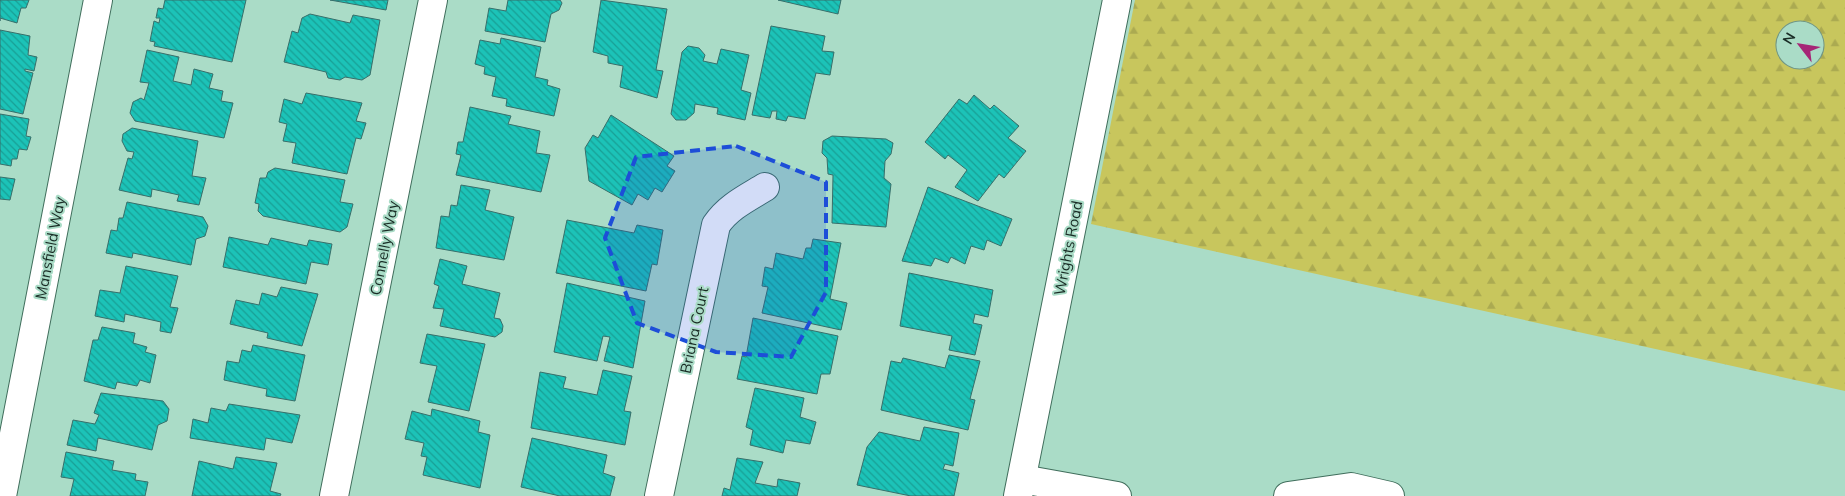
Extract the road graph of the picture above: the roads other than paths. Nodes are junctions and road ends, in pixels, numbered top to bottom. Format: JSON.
{"nodes":[{"id":1,"x":98,"y":0,"type":"edge"},
{"id":2,"x":433,"y":0,"type":"edge"},
{"id":3,"x":1117,"y":0,"type":"edge"},
{"id":4,"x":764,"y":187,"type":"dead end"},
{"id":5,"x":1020,"y":488,"type":"edge"},
{"id":6,"x":2,"y":496,"type":"edge"},
{"id":7,"x":336,"y":496,"type":"edge"},
{"id":8,"x":659,"y":496,"type":"edge"},
{"id":9,"x":1117,"y":496,"type":"edge"},
{"id":10,"x":1288,"y":496,"type":"edge"},
{"id":11,"x":1390,"y":496,"type":"edge"}],
"edges":[{"from":1,"to":6,"type":"street","name":"Mansfield Way"},
{"from":2,"to":7,"type":"street","name":"Connelly Way"},
{"from":3,"to":5,"type":"street","name":"Wrights Road"},
{"from":4,"to":8,"type":"street","name":"Briana Court"},
{"from":5,"to":9,"type":"street"},
{"from":10,"to":11,"type":"street"}]}
